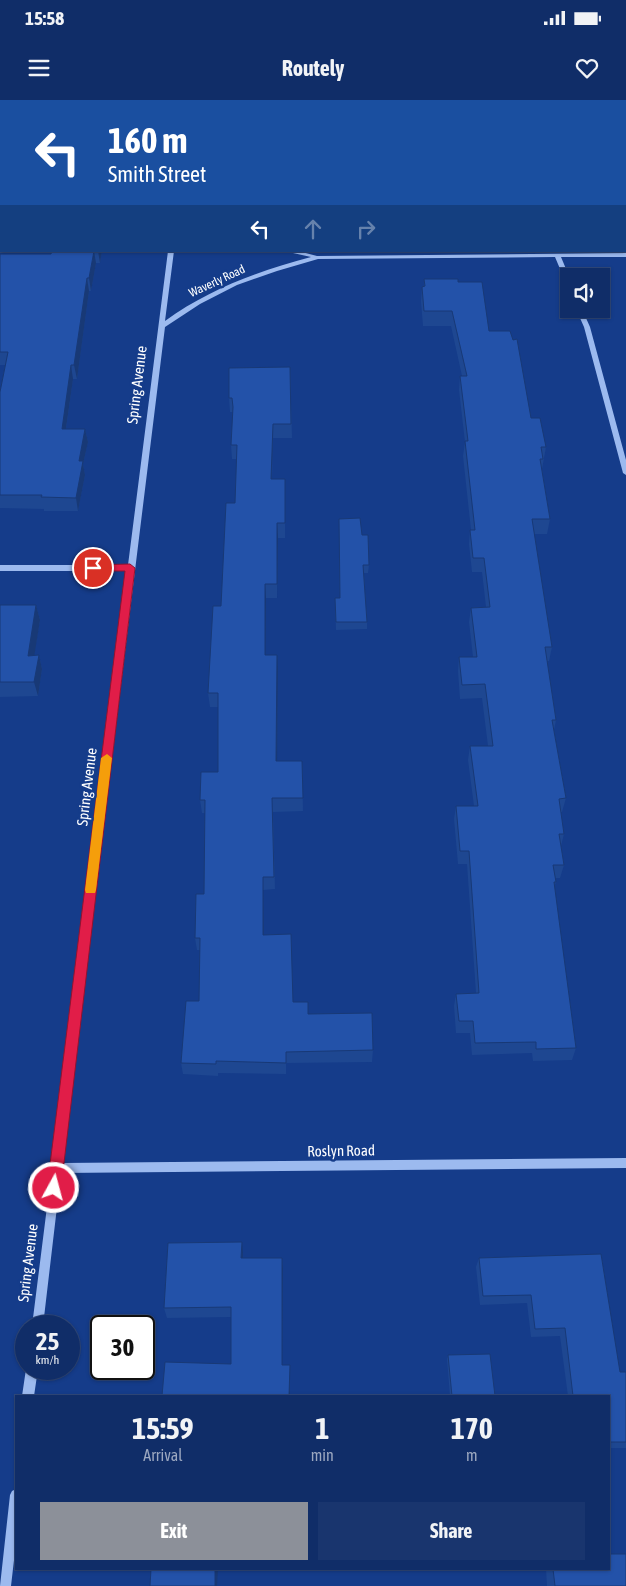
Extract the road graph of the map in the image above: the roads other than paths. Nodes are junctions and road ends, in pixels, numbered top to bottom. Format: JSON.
{"nodes":[{"id":1,"x":170,"y":252,"type":"edge"},
{"id":2,"x":292,"y":252,"type":"edge"},
{"id":3,"x":557,"y":255,"type":"junction"},
{"id":4,"x":626,"y":255,"type":"edge"},
{"id":5,"x":318,"y":257,"type":"junction"},
{"id":6,"x":563,"y":268,"type":"edge"},
{"id":7,"x":583,"y":318,"type":"edge"},
{"id":8,"x":161,"y":327,"type":"junction"},
{"id":9,"x":626,"y":473,"type":"edge"},
{"id":10,"x":0,"y":568,"type":"edge"},
{"id":11,"x":130,"y":568,"type":"junction"},
{"id":12,"x":626,"y":1163,"type":"edge"},
{"id":13,"x":56,"y":1168,"type":"junction"},
{"id":14,"x":38,"y":1315,"type":"edge"},
{"id":15,"x":30,"y":1380,"type":"edge"},
{"id":16,"x":28,"y":1395,"type":"edge"},
{"id":17,"x":15,"y":1503,"type":"edge"},
{"id":18,"x":5,"y":1586,"type":"edge"}],
"edges":[{"from":1,"to":8,"type":"street","name":"Spring Avenue"},
{"from":2,"to":5,"type":"street","name":"Waverly Road"},
{"from":3,"to":4,"type":"street","name":"Waverly Road"},
{"from":3,"to":5,"type":"street","name":"Waverly Road"},
{"from":3,"to":6,"type":"street"},
{"from":5,"to":8,"type":"street","name":"Waverly Road"},
{"from":7,"to":9,"type":"street"},
{"from":8,"to":11,"type":"street","name":"Spring Avenue"},
{"from":10,"to":11,"type":"street"},
{"from":11,"to":13,"type":"street","name":"Spring Avenue"},
{"from":12,"to":13,"type":"street","name":"Roslyn Road"},
{"from":13,"to":14,"type":"street","name":"Spring Avenue"},
{"from":15,"to":16,"type":"street"},
{"from":17,"to":18,"type":"street"}]}
